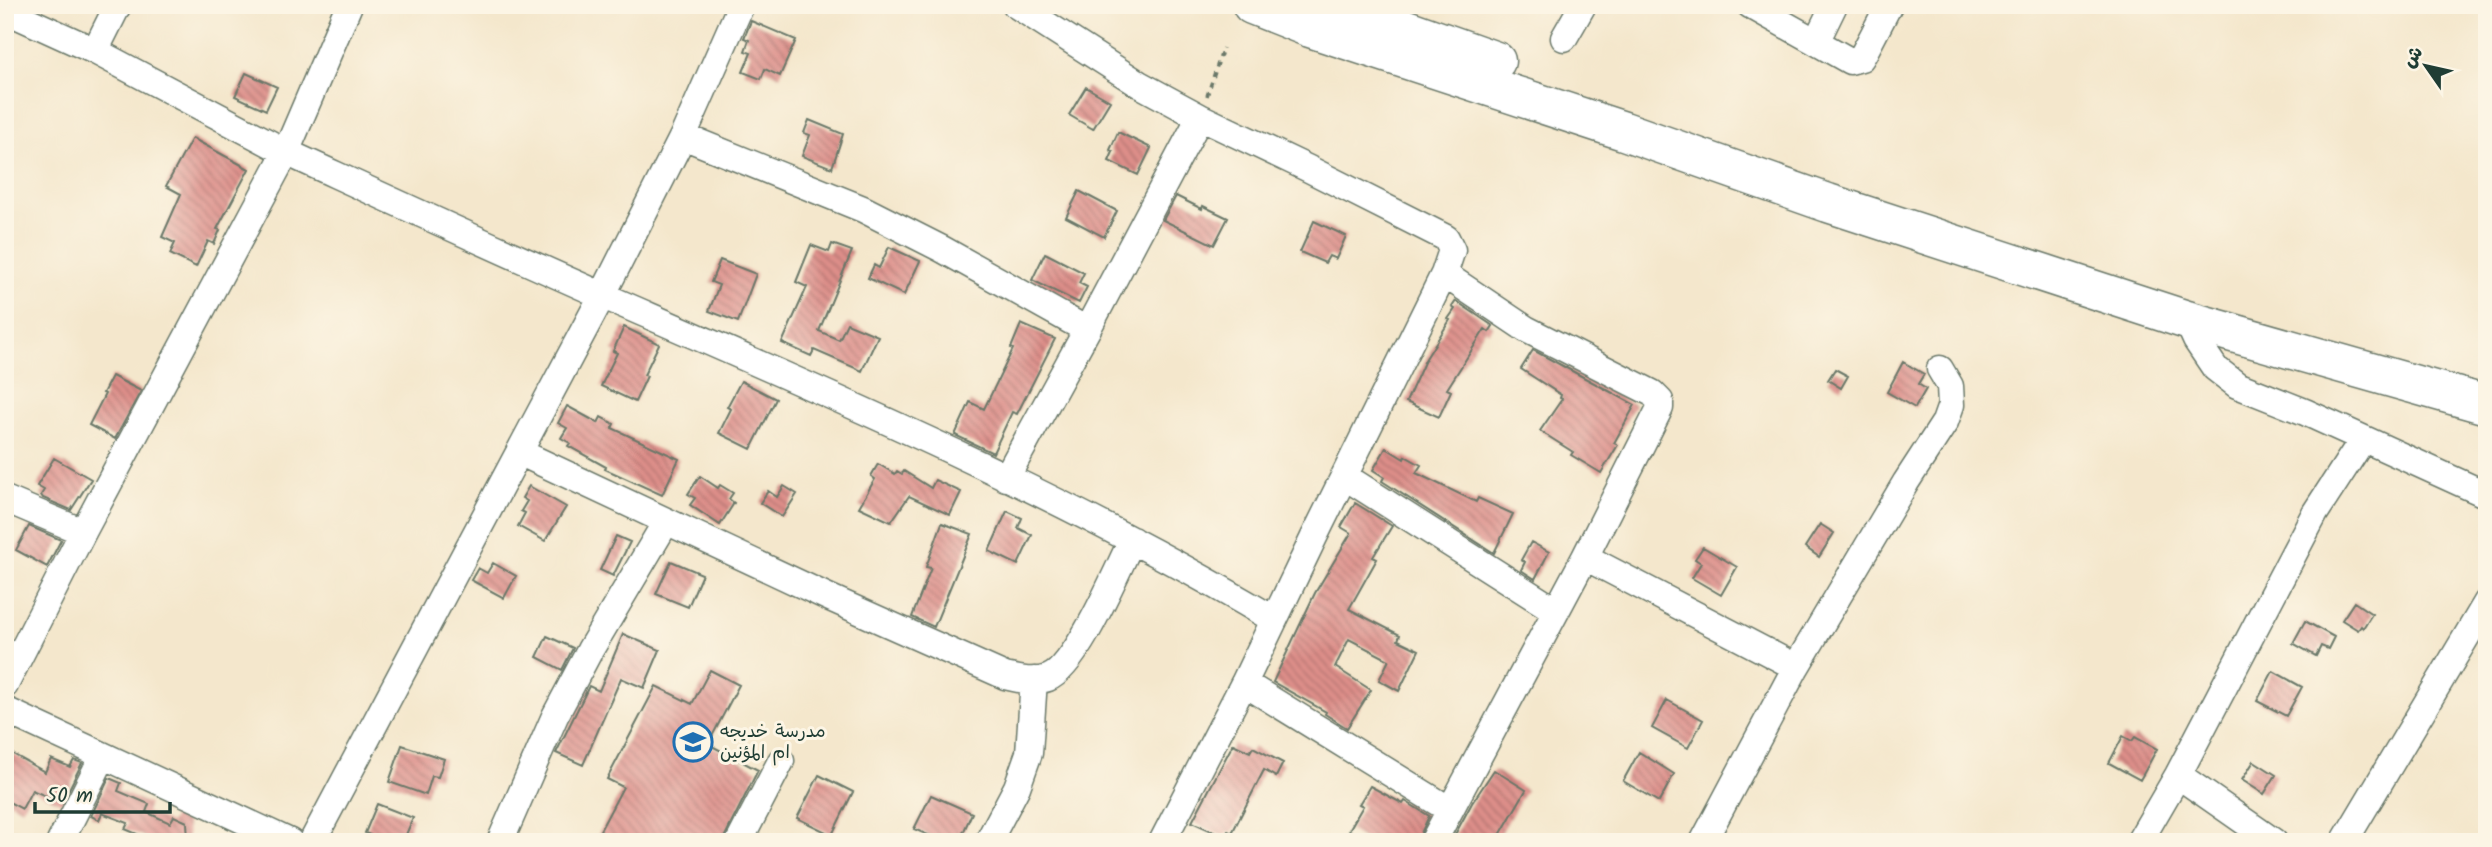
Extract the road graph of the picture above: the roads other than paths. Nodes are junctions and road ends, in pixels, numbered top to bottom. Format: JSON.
{"nodes":[{"id":1,"x":118,"y":5,"type":"edge"},
{"id":2,"x":349,"y":5,"type":"edge"},
{"id":3,"x":741,"y":5,"type":"edge"},
{"id":4,"x":1016,"y":5,"type":"edge"},
{"id":5,"x":1252,"y":5,"type":"edge"},
{"id":6,"x":1339,"y":5,"type":"edge"},
{"id":7,"x":1583,"y":5,"type":"edge"},
{"id":8,"x":1750,"y":5,"type":"edge"},
{"id":9,"x":1834,"y":5,"type":"edge"},
{"id":10,"x":1889,"y":5,"type":"edge"},
{"id":11,"x":5,"y":10,"type":"edge"},
{"id":12,"x":1564,"y":38,"type":"dead end"},
{"id":13,"x":1816,"y":42,"type":"junction"},
{"id":14,"x":95,"y":51,"type":"junction"},
{"id":15,"x":1200,"y":117,"type":"junction"},
{"id":16,"x":683,"y":136,"type":"junction"},
{"id":17,"x":286,"y":152,"type":"junction"},
{"id":18,"x":1444,"y":274,"type":"junction"},
{"id":19,"x":602,"y":296,"type":"junction"},
{"id":20,"x":2188,"y":320,"type":"junction"},
{"id":21,"x":1087,"y":330,"type":"junction"},
{"id":22,"x":1940,"y":369,"type":"dead end"},
{"id":23,"x":2487,"y":381,"type":"edge"},
{"id":24,"x":2487,"y":405,"type":"edge"},
{"id":25,"x":2363,"y":439,"type":"junction"},
{"id":26,"x":519,"y":452,"type":"junction"},
{"id":27,"x":1344,"y":476,"type":"junction"},
{"id":28,"x":1006,"y":478,"type":"junction"},
{"id":29,"x":2487,"y":495,"type":"edge"},
{"id":30,"x":5,"y":499,"type":"edge"},
{"id":31,"x":666,"y":522,"type":"junction"},
{"id":32,"x":83,"y":532,"type":"junction"},
{"id":33,"x":1132,"y":540,"type":"junction"},
{"id":34,"x":1585,"y":557,"type":"junction"},
{"id":35,"x":2487,"y":602,"type":"edge"},
{"id":36,"x":1556,"y":611,"type":"junction"},
{"id":37,"x":1273,"y":619,"type":"junction"},
{"id":38,"x":1796,"y":667,"type":"junction"},
{"id":39,"x":1034,"y":680,"type":"junction"},
{"id":40,"x":1244,"y":683,"type":"junction"},
{"id":41,"x":5,"y":685,"type":"edge"},
{"id":42,"x":5,"y":710,"type":"edge"},
{"id":43,"x":103,"y":756,"type":"junction"},
{"id":44,"x":781,"y":761,"type":"dead end"},
{"id":45,"x":2178,"y":775,"type":"junction"},
{"id":46,"x":1450,"y":810,"type":"junction"},
{"id":47,"x":244,"y":832,"type":"edge"},
{"id":48,"x":60,"y":842,"type":"edge"},
{"id":49,"x":290,"y":842,"type":"edge"},
{"id":50,"x":312,"y":842,"type":"edge"},
{"id":51,"x":500,"y":842,"type":"edge"},
{"id":52,"x":739,"y":842,"type":"edge"},
{"id":53,"x":988,"y":842,"type":"edge"},
{"id":54,"x":1162,"y":842,"type":"edge"},
{"id":55,"x":1433,"y":842,"type":"edge"},
{"id":56,"x":1703,"y":842,"type":"edge"},
{"id":57,"x":2139,"y":842,"type":"edge"},
{"id":58,"x":2274,"y":842,"type":"edge"},
{"id":59,"x":2344,"y":842,"type":"edge"}],
"edges":[{"from":1,"to":14,"type":"street"},
{"from":2,"to":17,"type":"street"},
{"from":3,"to":16,"type":"street"},
{"from":4,"to":15,"type":"street"},
{"from":5,"to":20,"type":"highway"},
{"from":6,"to":23,"type":"highway"},
{"from":7,"to":12,"type":"street"},
{"from":8,"to":13,"type":"street"},
{"from":9,"to":13,"type":"street"},
{"from":10,"to":13,"type":"street"},
{"from":11,"to":14,"type":"street"},
{"from":14,"to":17,"type":"street"},
{"from":15,"to":18,"type":"street"},
{"from":15,"to":21,"type":"street"},
{"from":16,"to":19,"type":"street"},
{"from":16,"to":21,"type":"street"},
{"from":17,"to":19,"type":"street"},
{"from":17,"to":32,"type":"street"},
{"from":18,"to":27,"type":"street"},
{"from":18,"to":34,"type":"street"},
{"from":19,"to":26,"type":"street"},
{"from":19,"to":28,"type":"street"},
{"from":20,"to":24,"type":"highway"},
{"from":20,"to":25,"type":"street"},
{"from":21,"to":28,"type":"street"},
{"from":22,"to":38,"type":"street"},
{"from":25,"to":29,"type":"street"},
{"from":25,"to":45,"type":"street"},
{"from":26,"to":31,"type":"street"},
{"from":26,"to":50,"type":"street"},
{"from":27,"to":36,"type":"street"},
{"from":27,"to":37,"type":"street"},
{"from":28,"to":33,"type":"street"},
{"from":30,"to":32,"type":"street"},
{"from":31,"to":39,"type":"street"},
{"from":31,"to":51,"type":"street"},
{"from":32,"to":41,"type":"street"},
{"from":33,"to":37,"type":"street"},
{"from":33,"to":39,"type":"street"},
{"from":34,"to":36,"type":"street"},
{"from":34,"to":38,"type":"street"},
{"from":35,"to":59,"type":"street"},
{"from":36,"to":46,"type":"street"},
{"from":37,"to":40,"type":"street"},
{"from":38,"to":56,"type":"street"},
{"from":39,"to":53,"type":"street"},
{"from":40,"to":46,"type":"street"},
{"from":40,"to":54,"type":"street"},
{"from":42,"to":43,"type":"street"},
{"from":43,"to":47,"type":"street"},
{"from":43,"to":48,"type":"street"},
{"from":44,"to":52,"type":"street"},
{"from":45,"to":57,"type":"street"},
{"from":45,"to":58,"type":"street"},
{"from":46,"to":55,"type":"street"},
{"from":47,"to":49,"type":"street"}]}
